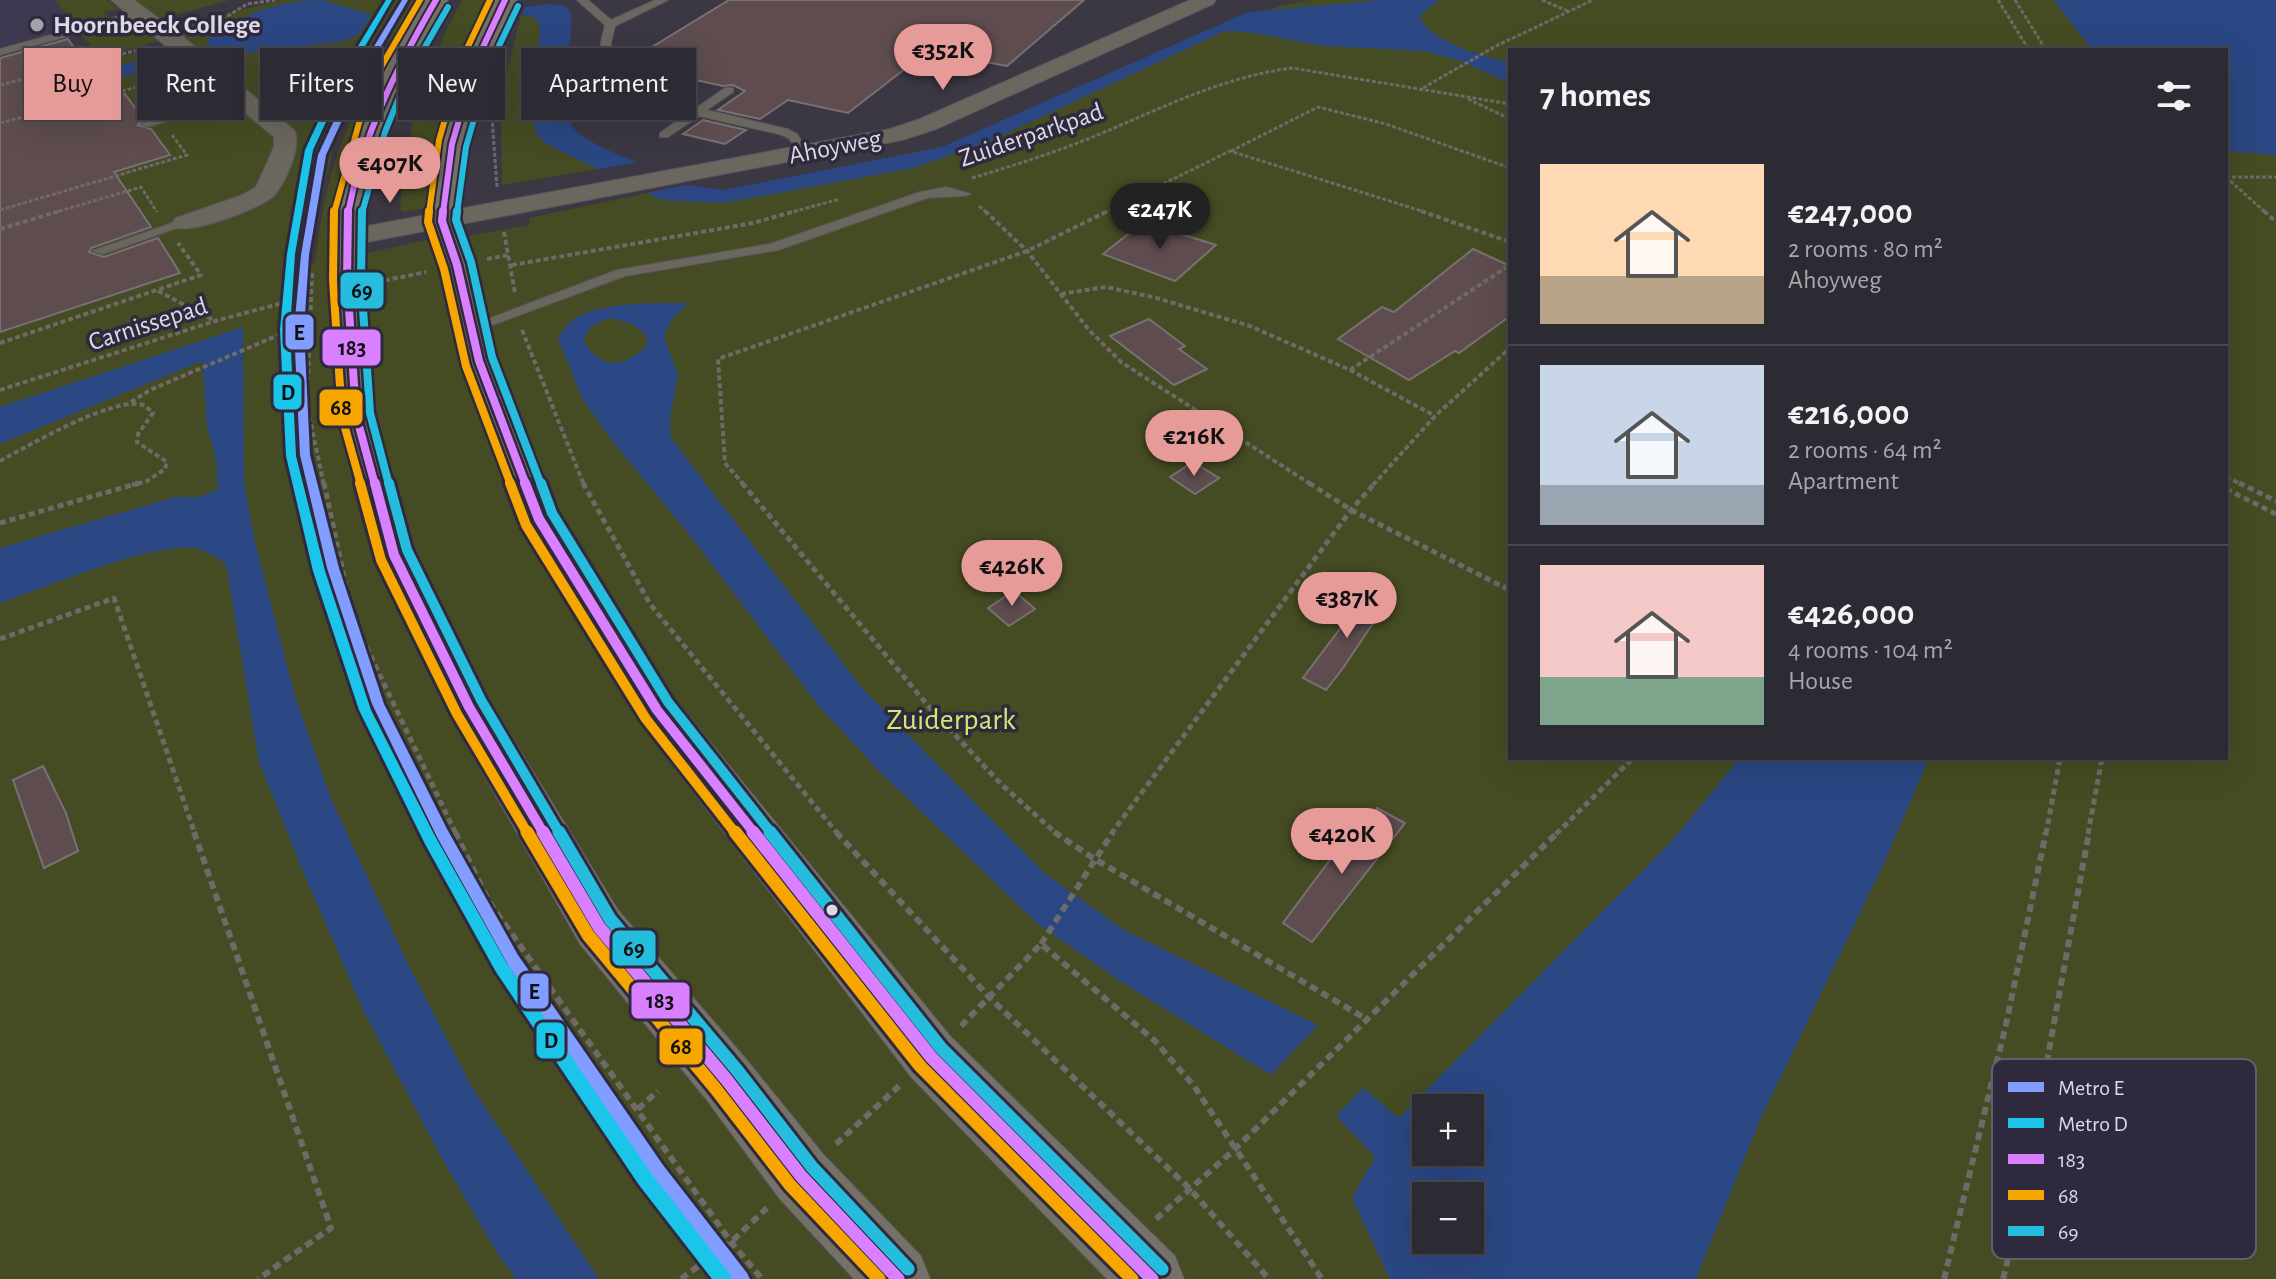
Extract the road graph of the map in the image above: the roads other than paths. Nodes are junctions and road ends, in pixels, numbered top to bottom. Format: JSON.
{"nodes":[{"id":1,"x":121,"y":0,"type":"edge"},
{"id":2,"x":436,"y":0,"type":"edge"},
{"id":3,"x":505,"y":0,"type":"edge"},
{"id":4,"x":582,"y":0,"type":"edge"},
{"id":5,"x":663,"y":0,"type":"edge"},
{"id":6,"x":1206,"y":0,"type":"edge"},
{"id":7,"x":138,"y":14,"type":"junction"},
{"id":8,"x":610,"y":24,"type":"junction"},
{"id":9,"x":184,"y":48,"type":"edge"},
{"id":10,"x":0,"y":52,"type":"edge"},
{"id":11,"x":729,"y":90,"type":"dead end"},
{"id":12,"x":244,"y":99,"type":"edge"},
{"id":13,"x":698,"y":112,"type":"junction"},
{"id":14,"x":161,"y":120,"type":"edge"},
{"id":15,"x":147,"y":124,"type":"dead end"},
{"id":16,"x":664,"y":135,"type":"dead end"},
{"id":17,"x":803,"y":153,"type":"junction"},
{"id":18,"x":965,"y":194,"type":"road end"},
{"id":19,"x":442,"y":221,"type":"junction"},
{"id":20,"x":185,"y":223,"type":"joint"},
{"id":21,"x":346,"y":238,"type":"junction"},
{"id":22,"x":98,"y":251,"type":"dead end"},
{"id":23,"x":471,"y":328,"type":"junction"},
{"id":24,"x":1137,"y":1265,"type":"edge"},
{"id":25,"x":898,"y":1279,"type":"edge"}],
"edges":[{"from":1,"to":7,"type":"street"},
{"from":2,"to":21,"type":"main road"},
{"from":3,"to":19,"type":"main road"},
{"from":4,"to":8,"type":"lane"},
{"from":5,"to":8,"type":"lane"},
{"from":6,"to":17,"type":"street","name":"Ahoyweg"},
{"from":7,"to":9,"type":"street"},
{"from":7,"to":10,"type":"lane"},
{"from":8,"to":13,"type":"lane"},
{"from":11,"to":13,"type":"lane"},
{"from":12,"to":20,"type":"street"},
{"from":13,"to":16,"type":"lane"},
{"from":13,"to":17,"type":"lane"},
{"from":14,"to":15,"type":"lane"},
{"from":17,"to":19,"type":"street","name":"Ahoyweg"},
{"from":18,"to":23,"type":"lane"},
{"from":19,"to":21,"type":"street","name":"Ahoyweg"},
{"from":19,"to":23,"type":"main road"},
{"from":20,"to":22,"type":"lane"},
{"from":21,"to":25,"type":"main road"},
{"from":23,"to":24,"type":"main road"}]}
